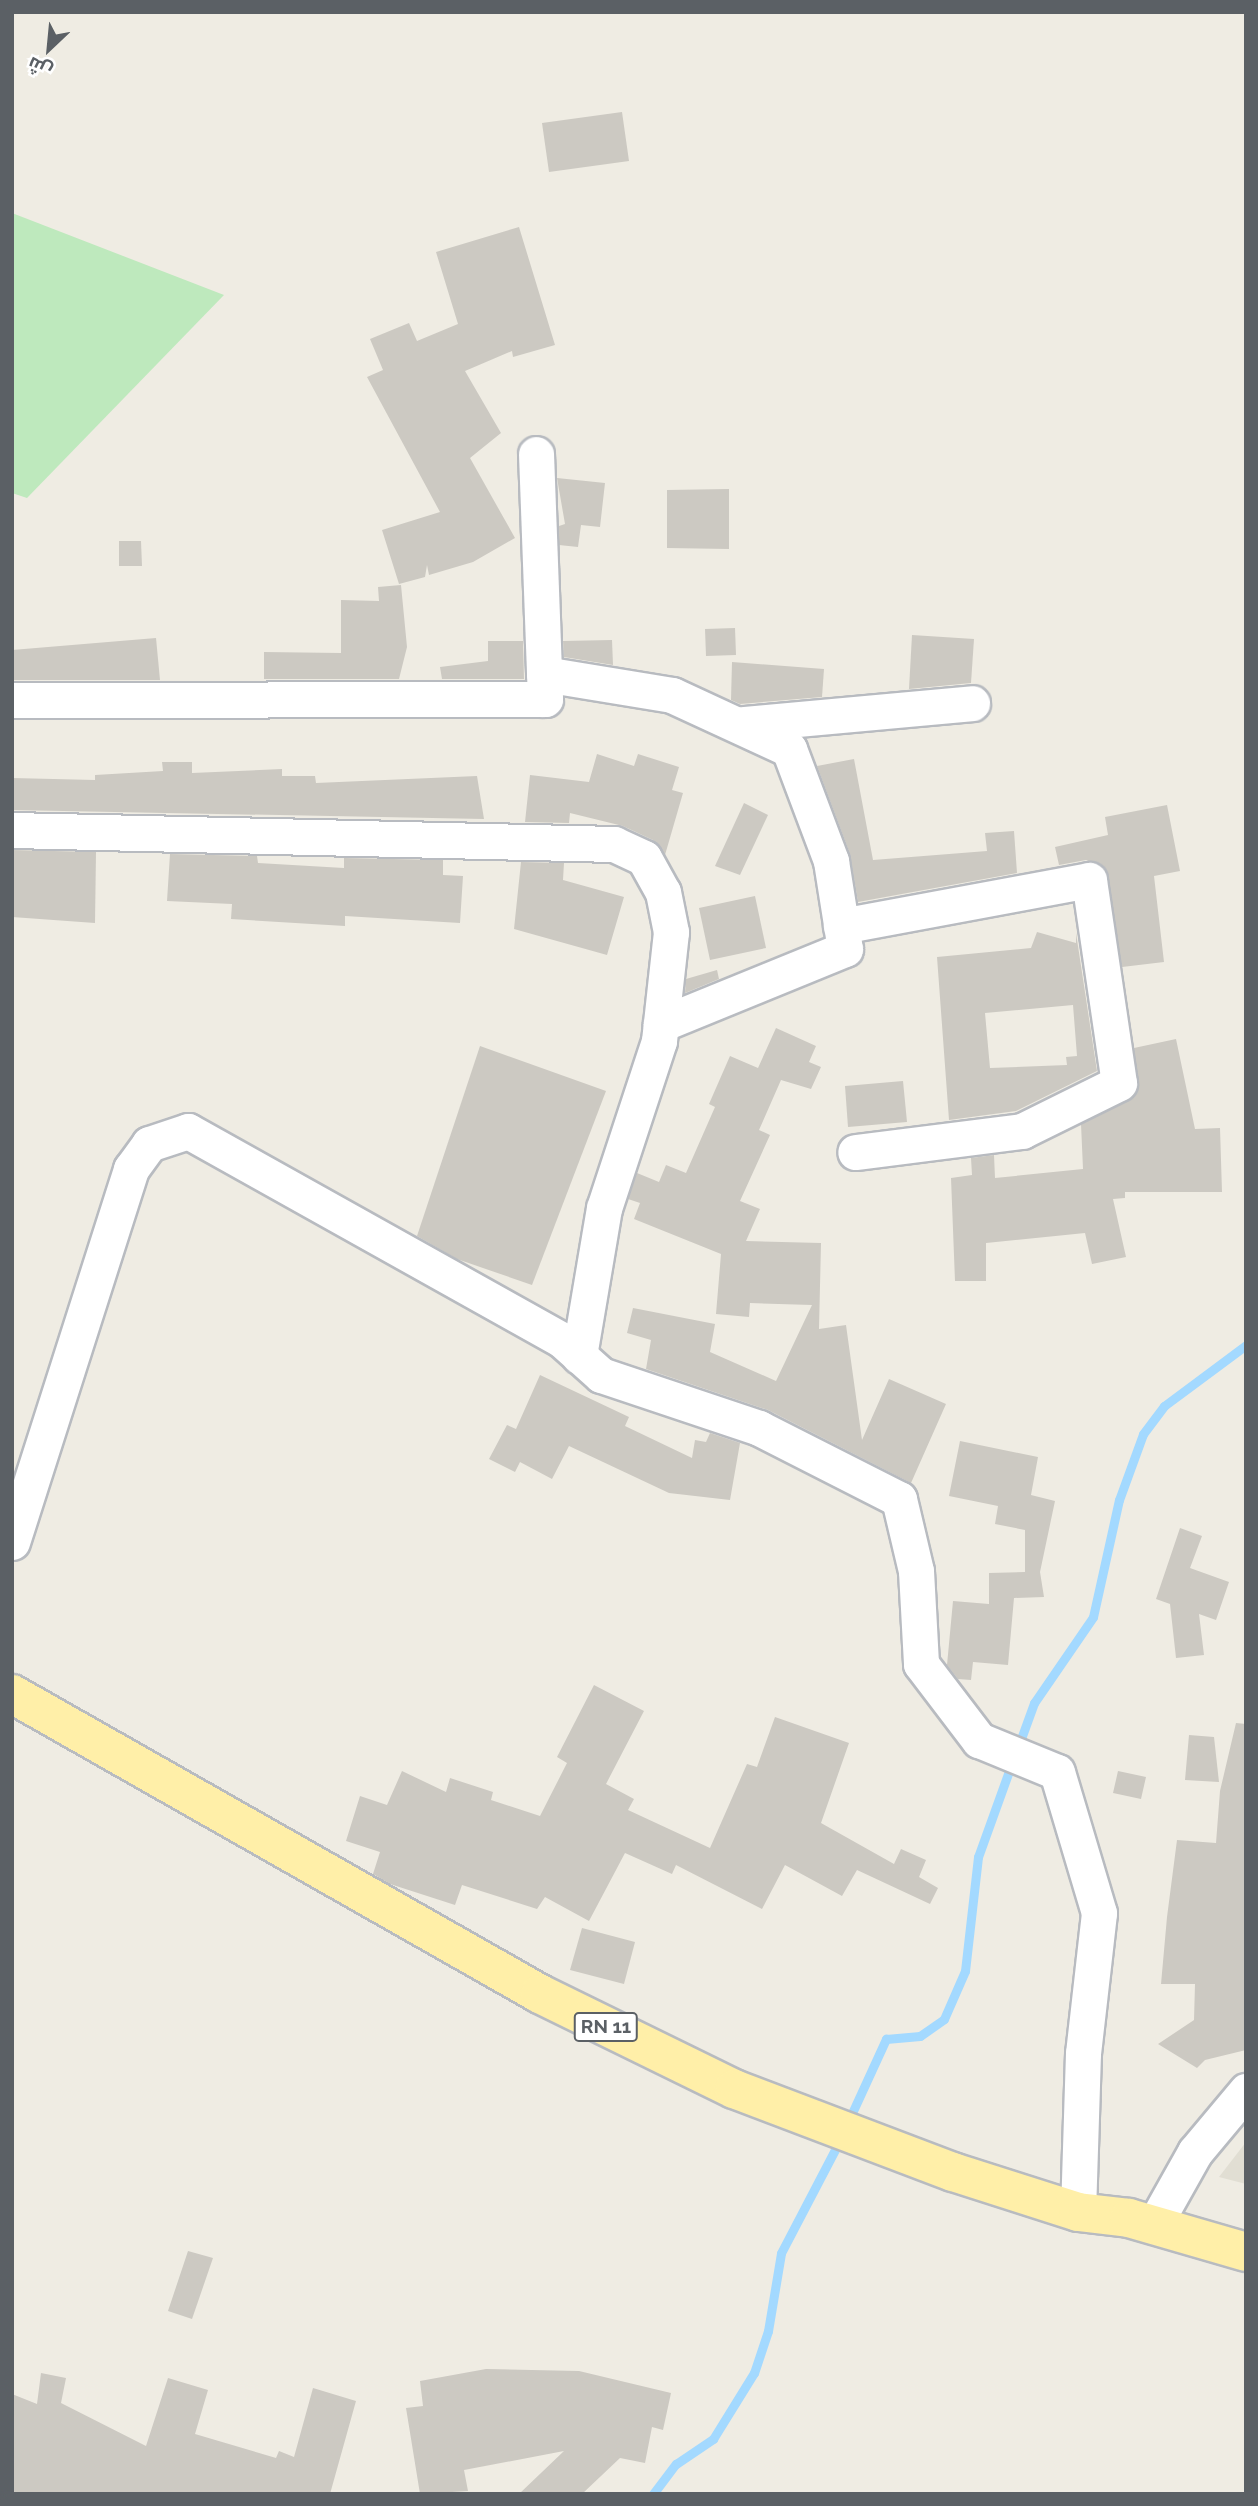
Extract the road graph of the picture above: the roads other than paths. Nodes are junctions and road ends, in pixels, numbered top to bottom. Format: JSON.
{"nodes":[{"id":1,"x":536,"y":454,"type":"dead end"},
{"id":2,"x":544,"y":674,"type":"junction"},
{"id":3,"x":12,"y":700,"type":"edge"},
{"id":4,"x":972,"y":703,"type":"dead end"},
{"id":5,"x":743,"y":724,"type":"junction"},
{"id":6,"x":12,"y":830,"type":"edge"},
{"id":7,"x":841,"y":926,"type":"junction"},
{"id":8,"x":661,"y":1024,"type":"junction"},
{"id":9,"x":855,"y":1152,"type":"dead end"},
{"id":10,"x":579,"y":1356,"type":"junction"},
{"id":11,"x":12,"y":1542,"type":"edge"},
{"id":12,"x":12,"y":1694,"type":"edge"},
{"id":13,"x":1246,"y":2091,"type":"edge"},
{"id":14,"x":1078,"y":2212,"type":"junction"},
{"id":15,"x":1154,"y":2225,"type":"junction"},
{"id":16,"x":1246,"y":2252,"type":"edge"}],
"edges":[{"from":1,"to":2,"type":"street"},
{"from":2,"to":3,"type":"street"},
{"from":2,"to":5,"type":"street"},
{"from":4,"to":5,"type":"street"},
{"from":5,"to":7,"type":"street"},
{"from":6,"to":8,"type":"street"},
{"from":7,"to":8,"type":"street"},
{"from":7,"to":9,"type":"street"},
{"from":8,"to":10,"type":"street"},
{"from":10,"to":11,"type":"street"},
{"from":10,"to":14,"type":"street"},
{"from":12,"to":14,"type":"main road","number":"RN 11"},
{"from":13,"to":15,"type":"street"},
{"from":14,"to":15,"type":"main road","number":"RN 11"},
{"from":15,"to":16,"type":"main road","number":"RN 11"}]}
